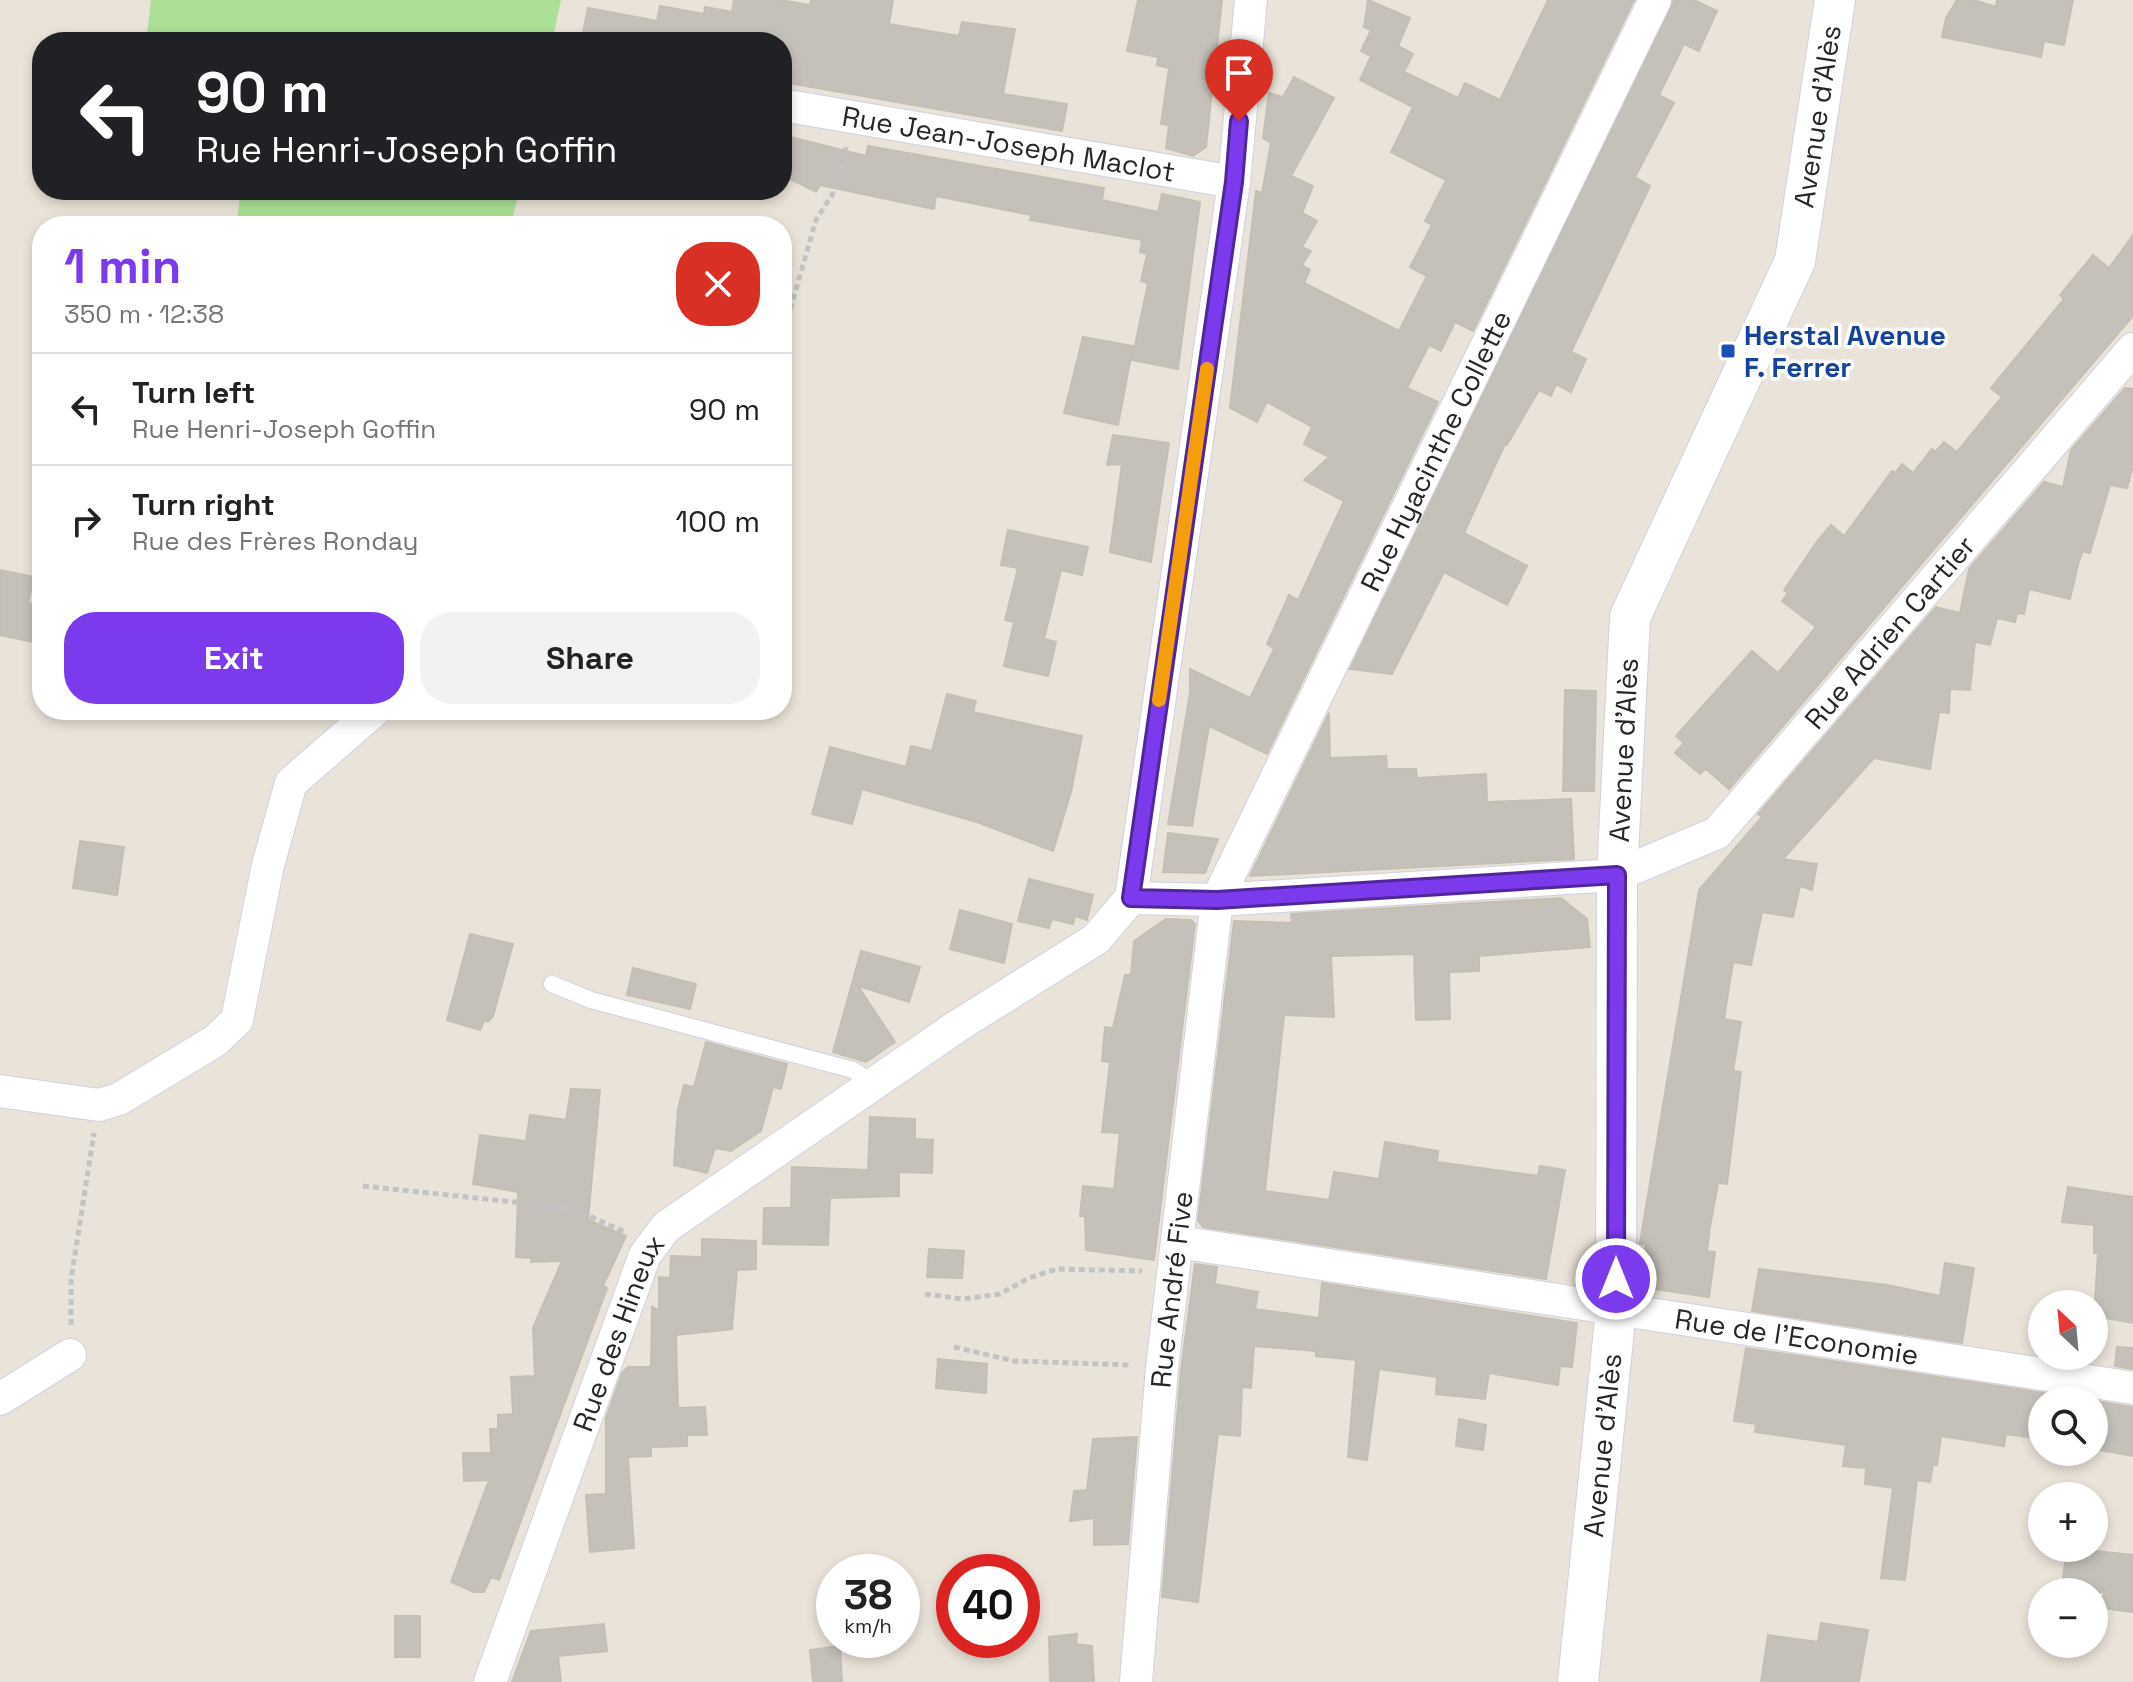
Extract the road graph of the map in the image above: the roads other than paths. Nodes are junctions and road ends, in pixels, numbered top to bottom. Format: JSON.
{"nodes":[{"id":1,"x":1251,"y":0,"type":"edge"},
{"id":2,"x":1655,"y":0,"type":"edge"},
{"id":3,"x":1835,"y":0,"type":"edge"},
{"id":4,"x":792,"y":107,"type":"edge"},
{"id":5,"x":1234,"y":182,"type":"junction"},
{"id":6,"x":2133,"y":349,"type":"edge"},
{"id":7,"x":363,"y":720,"type":"edge"},
{"id":8,"x":1617,"y":875,"type":"junction"},
{"id":9,"x":1131,"y":898,"type":"junction"},
{"id":10,"x":1217,"y":900,"type":"junction"},
{"id":11,"x":552,"y":984,"type":"dead end"},
{"id":12,"x":874,"y":1084,"type":"junction"},
{"id":13,"x":0,"y":1091,"type":"edge"},
{"id":14,"x":1178,"y":1242,"type":"junction"},
{"id":15,"x":1616,"y":1310,"type":"junction"},
{"id":16,"x":70,"y":1355,"type":"road end"},
{"id":17,"x":2133,"y":1388,"type":"edge"},
{"id":18,"x":0,"y":1399,"type":"edge"},
{"id":19,"x":490,"y":1682,"type":"edge"},
{"id":20,"x":1136,"y":1682,"type":"edge"},
{"id":21,"x":1578,"y":1682,"type":"edge"}],
"edges":[{"from":1,"to":5,"type":"street"},
{"from":2,"to":10,"type":"street","name":"Rue Hyacinthe Collette"},
{"from":3,"to":8,"type":"street","name":"Avenue d'Alès"},
{"from":4,"to":5,"type":"street","name":"Rue Jean-Joseph Maclot"},
{"from":5,"to":9,"type":"street"},
{"from":6,"to":8,"type":"street","name":"Rue Adrien Cartier"},
{"from":7,"to":13,"type":"street"},
{"from":8,"to":10,"type":"street","name":"Rue Adrien Cartier"},
{"from":8,"to":15,"type":"street","name":"Avenue d'Alès"},
{"from":9,"to":10,"type":"street","name":"Rue Adrien Cartier"},
{"from":9,"to":12,"type":"street","name":"Rue des Hineux"},
{"from":10,"to":14,"type":"street","name":"Rue André Five"},
{"from":11,"to":12,"type":"lane"},
{"from":12,"to":19,"type":"street","name":"Rue des Hineux"},
{"from":14,"to":15,"type":"street","name":"Rue de l'Economie"},
{"from":14,"to":20,"type":"street","name":"Rue André Five"},
{"from":15,"to":17,"type":"street","name":"Rue de l'Economie"},
{"from":15,"to":21,"type":"street","name":"Avenue d'Alès"},
{"from":16,"to":18,"type":"street"}]}
